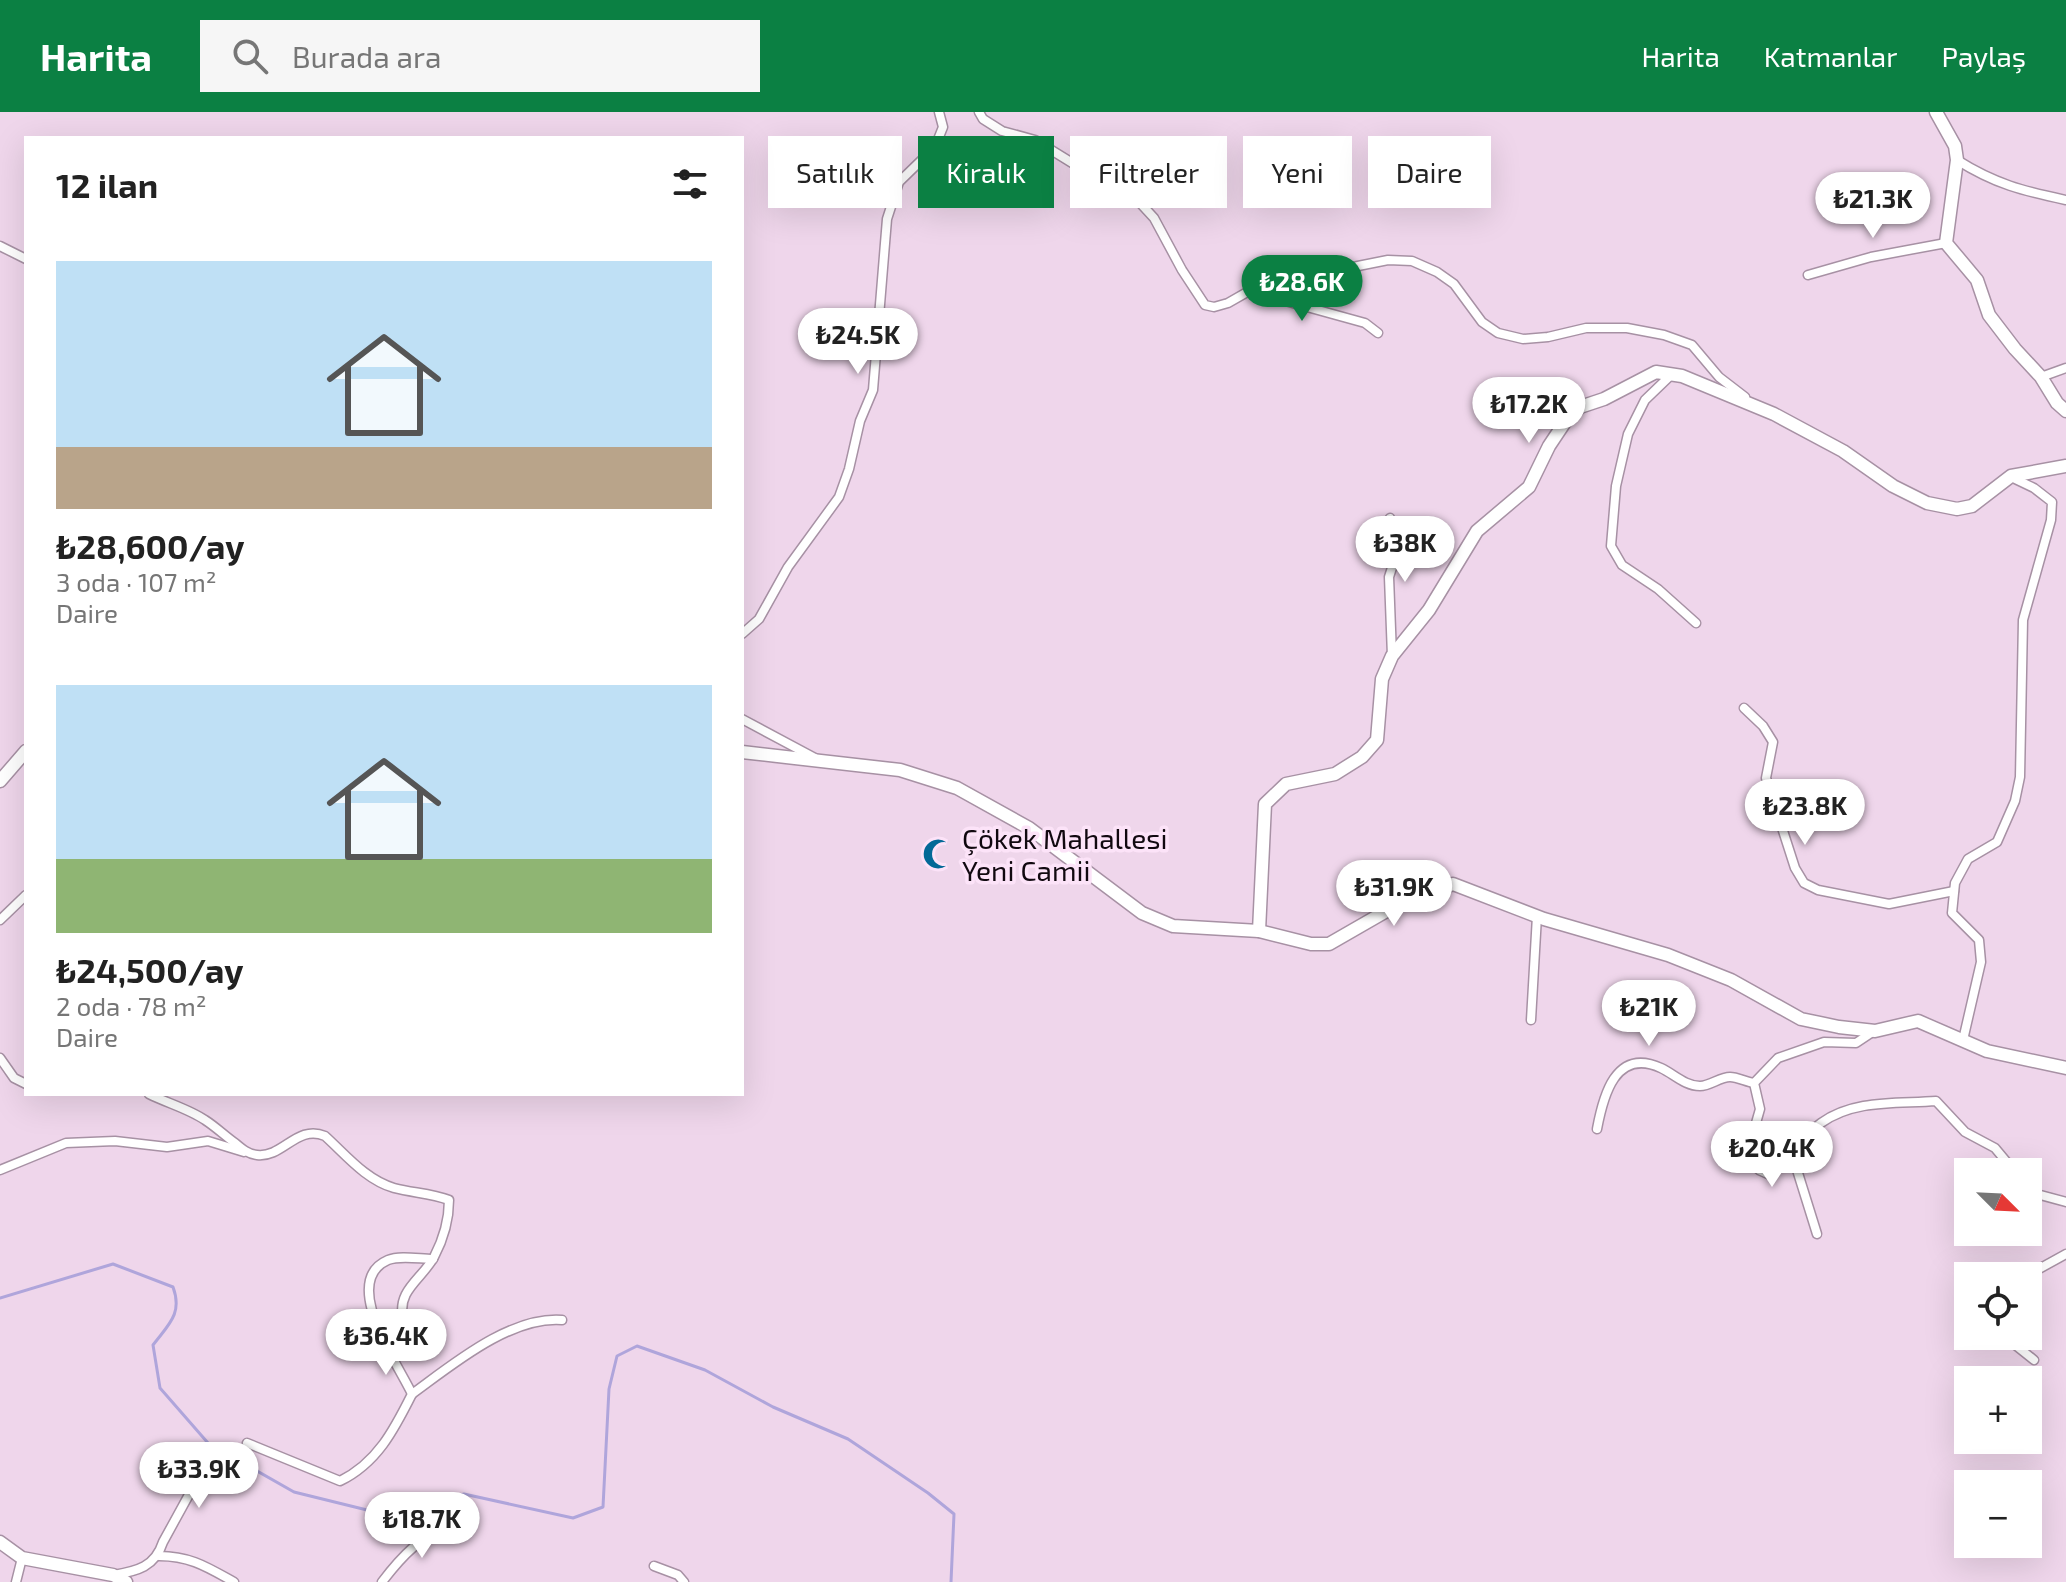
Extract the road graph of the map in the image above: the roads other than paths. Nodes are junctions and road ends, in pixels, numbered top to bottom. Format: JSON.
{"nodes":[{"id":1,"x":939,"y":112,"type":"edge"},
{"id":2,"x":979,"y":112,"type":"edge"},
{"id":3,"x":1936,"y":112,"type":"edge"},
{"id":4,"x":1957,"y":160,"type":"junction"},
{"id":5,"x":2066,"y":200,"type":"edge"},
{"id":6,"x":1946,"y":243,"type":"junction"},
{"id":7,"x":0,"y":246,"type":"edge"},
{"id":8,"x":24,"y":258,"type":"edge"},
{"id":9,"x":1808,"y":275,"type":"dead end"},
{"id":10,"x":1277,"y":278,"type":"junction"},
{"id":11,"x":1378,"y":333,"type":"dead end"},
{"id":12,"x":2066,"y":368,"type":"edge"},
{"id":13,"x":1671,"y":375,"type":"junction"},
{"id":14,"x":2041,"y":377,"type":"junction"},
{"id":15,"x":2066,"y":411,"type":"edge"},
{"id":16,"x":1773,"y":414,"type":"junction"},
{"id":17,"x":2066,"y":466,"type":"edge"},
{"id":18,"x":2011,"y":476,"type":"junction"},
{"id":19,"x":1390,"y":518,"type":"dead end"},
{"id":20,"x":1696,"y":623,"type":"dead end"},
{"id":21,"x":744,"y":632,"type":"edge"},
{"id":22,"x":1392,"y":656,"type":"junction"},
{"id":23,"x":1744,"y":708,"type":"dead end"},
{"id":24,"x":744,"y":720,"type":"edge"},
{"id":25,"x":744,"y":752,"type":"edge"},
{"id":26,"x":24,"y":753,"type":"edge"},
{"id":27,"x":816,"y":759,"type":"junction"},
{"id":28,"x":0,"y":781,"type":"edge"},
{"id":29,"x":1954,"y":891,"type":"junction"},
{"id":30,"x":24,"y":897,"type":"edge"},
{"id":31,"x":1537,"y":916,"type":"junction"},
{"id":32,"x":0,"y":920,"type":"edge"},
{"id":33,"x":1259,"y":931,"type":"junction"},
{"id":34,"x":1531,"y":1020,"type":"dead end"},
{"id":35,"x":1875,"y":1031,"type":"junction"},
{"id":36,"x":1963,"y":1040,"type":"junction"},
{"id":37,"x":0,"y":1058,"type":"edge"},
{"id":38,"x":2066,"y":1068,"type":"edge"},
{"id":39,"x":24,"y":1083,"type":"edge"},
{"id":40,"x":1754,"y":1083,"type":"junction"},
{"id":41,"x":154,"y":1096,"type":"edge"},
{"id":42,"x":1597,"y":1129,"type":"dead end"},
{"id":43,"x":245,"y":1152,"type":"junction"},
{"id":44,"x":1793,"y":1157,"type":"junction"},
{"id":45,"x":2003,"y":1158,"type":"edge"},
{"id":46,"x":0,"y":1170,"type":"edge"},
{"id":47,"x":2042,"y":1195,"type":"edge"},
{"id":48,"x":2066,"y":1202,"type":"edge"},
{"id":49,"x":1817,"y":1234,"type":"dead end"},
{"id":50,"x":2066,"y":1254,"type":"edge"},
{"id":51,"x":433,"y":1259,"type":"junction"},
{"id":52,"x":2042,"y":1267,"type":"edge"},
{"id":53,"x":403,"y":1318,"type":"dead end"},
{"id":54,"x":562,"y":1320,"type":"dead end"},
{"id":55,"x":2022,"y":1350,"type":"edge"},
{"id":56,"x":2034,"y":1360,"type":"dead end"},
{"id":57,"x":412,"y":1394,"type":"junction"},
{"id":58,"x":247,"y":1443,"type":"dead end"},
{"id":59,"x":216,"y":1451,"type":"dead end"},
{"id":60,"x":453,"y":1525,"type":"dead end"},
{"id":61,"x":0,"y":1542,"type":"edge"},
{"id":62,"x":159,"y":1556,"type":"junction"},
{"id":63,"x":22,"y":1558,"type":"junction"},
{"id":64,"x":654,"y":1566,"type":"dead end"},
{"id":65,"x":113,"y":1575,"type":"junction"},
{"id":66,"x":16,"y":1582,"type":"edge"},
{"id":67,"x":126,"y":1582,"type":"edge"},
{"id":68,"x":234,"y":1582,"type":"edge"},
{"id":69,"x":382,"y":1582,"type":"edge"},
{"id":70,"x":684,"y":1582,"type":"edge"}],
"edges":[{"from":1,"to":21,"type":"street"},
{"from":2,"to":10,"type":"street"},
{"from":3,"to":4,"type":"street"},
{"from":4,"to":5,"type":"street"},
{"from":4,"to":6,"type":"street"},
{"from":6,"to":9,"type":"street"},
{"from":6,"to":14,"type":"street"},
{"from":7,"to":8,"type":"street"},
{"from":10,"to":11,"type":"street"},
{"from":10,"to":16,"type":"street"},
{"from":12,"to":14,"type":"street"},
{"from":13,"to":16,"type":"street"},
{"from":13,"to":20,"type":"street"},
{"from":13,"to":22,"type":"street"},
{"from":14,"to":15,"type":"street"},
{"from":16,"to":18,"type":"street"},
{"from":17,"to":18,"type":"street"},
{"from":18,"to":29,"type":"street"},
{"from":19,"to":22,"type":"street"},
{"from":22,"to":33,"type":"street"},
{"from":23,"to":29,"type":"street"},
{"from":24,"to":27,"type":"street"},
{"from":25,"to":27,"type":"street"},
{"from":26,"to":28,"type":"street"},
{"from":27,"to":33,"type":"street"},
{"from":29,"to":36,"type":"street"},
{"from":30,"to":32,"type":"street"},
{"from":31,"to":33,"type":"street"},
{"from":31,"to":34,"type":"street"},
{"from":31,"to":35,"type":"street"},
{"from":35,"to":36,"type":"street"},
{"from":35,"to":40,"type":"street"},
{"from":36,"to":38,"type":"street"},
{"from":37,"to":39,"type":"street"},
{"from":40,"to":42,"type":"street"},
{"from":40,"to":44,"type":"street"},
{"from":41,"to":43,"type":"street"},
{"from":43,"to":46,"type":"street"},
{"from":43,"to":51,"type":"street"},
{"from":44,"to":45,"type":"street"},
{"from":44,"to":49,"type":"street"},
{"from":47,"to":48,"type":"street"},
{"from":50,"to":52,"type":"street"},
{"from":51,"to":53,"type":"street"},
{"from":51,"to":57,"type":"street"},
{"from":54,"to":57,"type":"street"},
{"from":55,"to":56,"type":"street"},
{"from":57,"to":58,"type":"street"},
{"from":59,"to":62,"type":"street"},
{"from":60,"to":69,"type":"street"},
{"from":61,"to":63,"type":"street"},
{"from":62,"to":65,"type":"street"},
{"from":62,"to":68,"type":"street"},
{"from":63,"to":65,"type":"street"},
{"from":63,"to":66,"type":"street"},
{"from":64,"to":70,"type":"street"},
{"from":65,"to":67,"type":"street"}]}
